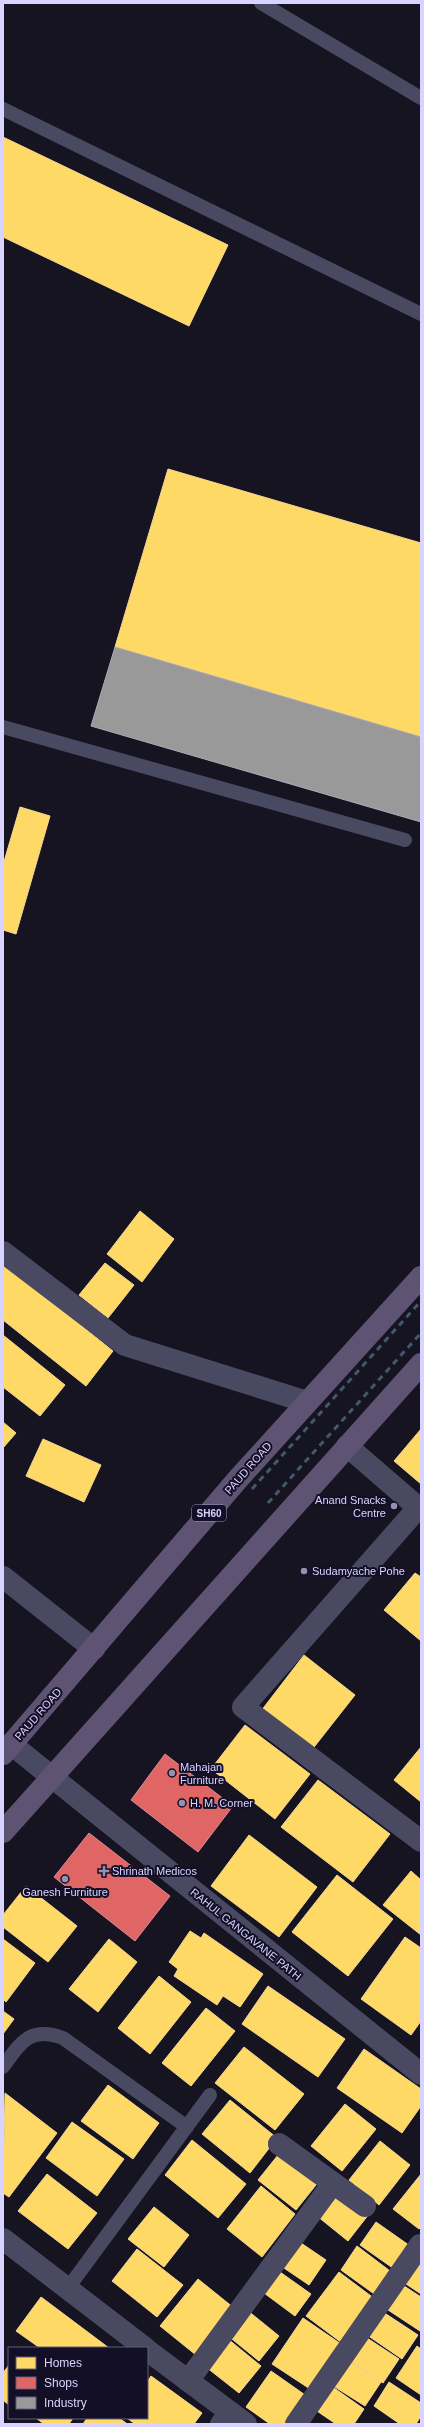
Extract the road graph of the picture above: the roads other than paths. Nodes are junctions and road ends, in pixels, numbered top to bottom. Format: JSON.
{"nodes":[{"id":1,"x":261,"y":3,"type":"edge"},
{"id":2,"x":421,"y":98,"type":"edge"},
{"id":3,"x":3,"y":109,"type":"edge"},
{"id":4,"x":421,"y":314,"type":"edge"},
{"id":5,"x":3,"y":727,"type":"edge"},
{"id":6,"x":405,"y":840,"type":"dead end"},
{"id":7,"x":3,"y":1252,"type":"edge"},
{"id":8,"x":421,"y":1277,"type":"edge"},
{"id":9,"x":421,"y":1364,"type":"edge"},
{"id":10,"x":307,"y":1402,"type":"junction"},
{"id":11,"x":347,"y":1446,"type":"junction"},
{"id":12,"x":420,"y":1509,"type":"edge"},
{"id":13,"x":3,"y":1577,"type":"edge"},
{"id":14,"x":94,"y":1649,"type":"junction"},
{"id":15,"x":7,"y":1749,"type":"edge"},
{"id":16,"x":53,"y":1778,"type":"junction"},
{"id":17,"x":3,"y":1832,"type":"edge"},
{"id":18,"x":421,"y":1841,"type":"edge"},
{"id":19,"x":3,"y":2067,"type":"edge"},
{"id":20,"x":421,"y":2074,"type":"edge"},
{"id":21,"x":210,"y":2095,"type":"dead end"},
{"id":22,"x":187,"y":2127,"type":"junction"},
{"id":23,"x":279,"y":2144,"type":"dead end"},
{"id":24,"x":333,"y":2183,"type":"junction"},
{"id":25,"x":365,"y":2206,"type":"dead end"},
{"id":26,"x":3,"y":2239,"type":"edge"},
{"id":27,"x":420,"y":2245,"type":"dead end"},
{"id":28,"x":68,"y":2288,"type":"junction"},
{"id":29,"x":143,"y":2347,"type":"edge"},
{"id":30,"x":148,"y":2351,"type":"edge"},
{"id":31,"x":188,"y":2381,"type":"junction"},
{"id":32,"x":232,"y":2420,"type":"edge"},
{"id":33,"x":296,"y":2424,"type":"edge"}],
"edges":[{"from":1,"to":2,"type":"lane"},
{"from":3,"to":4,"type":"lane"},
{"from":5,"to":6,"type":"lane"},
{"from":7,"to":10,"type":"street"},
{"from":8,"to":10,"type":"main road","name":"PAUD ROAD","number":"SH60"},
{"from":9,"to":11,"type":"main road"},
{"from":10,"to":14,"type":"main road","name":"PAUD ROAD","number":"SH60"},
{"from":11,"to":12,"type":"street"},
{"from":11,"to":16,"type":"main road"},
{"from":12,"to":18,"type":"street"},
{"from":13,"to":14,"type":"street"},
{"from":14,"to":15,"type":"main road","name":"PAUD ROAD","number":"SH60"},
{"from":15,"to":16,"type":"street","name":"RAHUL GANGAVANE PATH"},
{"from":16,"to":17,"type":"main road"},
{"from":16,"to":20,"type":"street","name":"RAHUL GANGAVANE PATH"},
{"from":19,"to":22,"type":"lane"},
{"from":21,"to":22,"type":"lane"},
{"from":22,"to":28,"type":"lane"},
{"from":23,"to":24,"type":"street"},
{"from":24,"to":25,"type":"street"},
{"from":24,"to":31,"type":"street"},
{"from":26,"to":28,"type":"street"},
{"from":27,"to":33,"type":"street"},
{"from":28,"to":29,"type":"street"},
{"from":30,"to":31,"type":"street"},
{"from":31,"to":32,"type":"street"}]}
